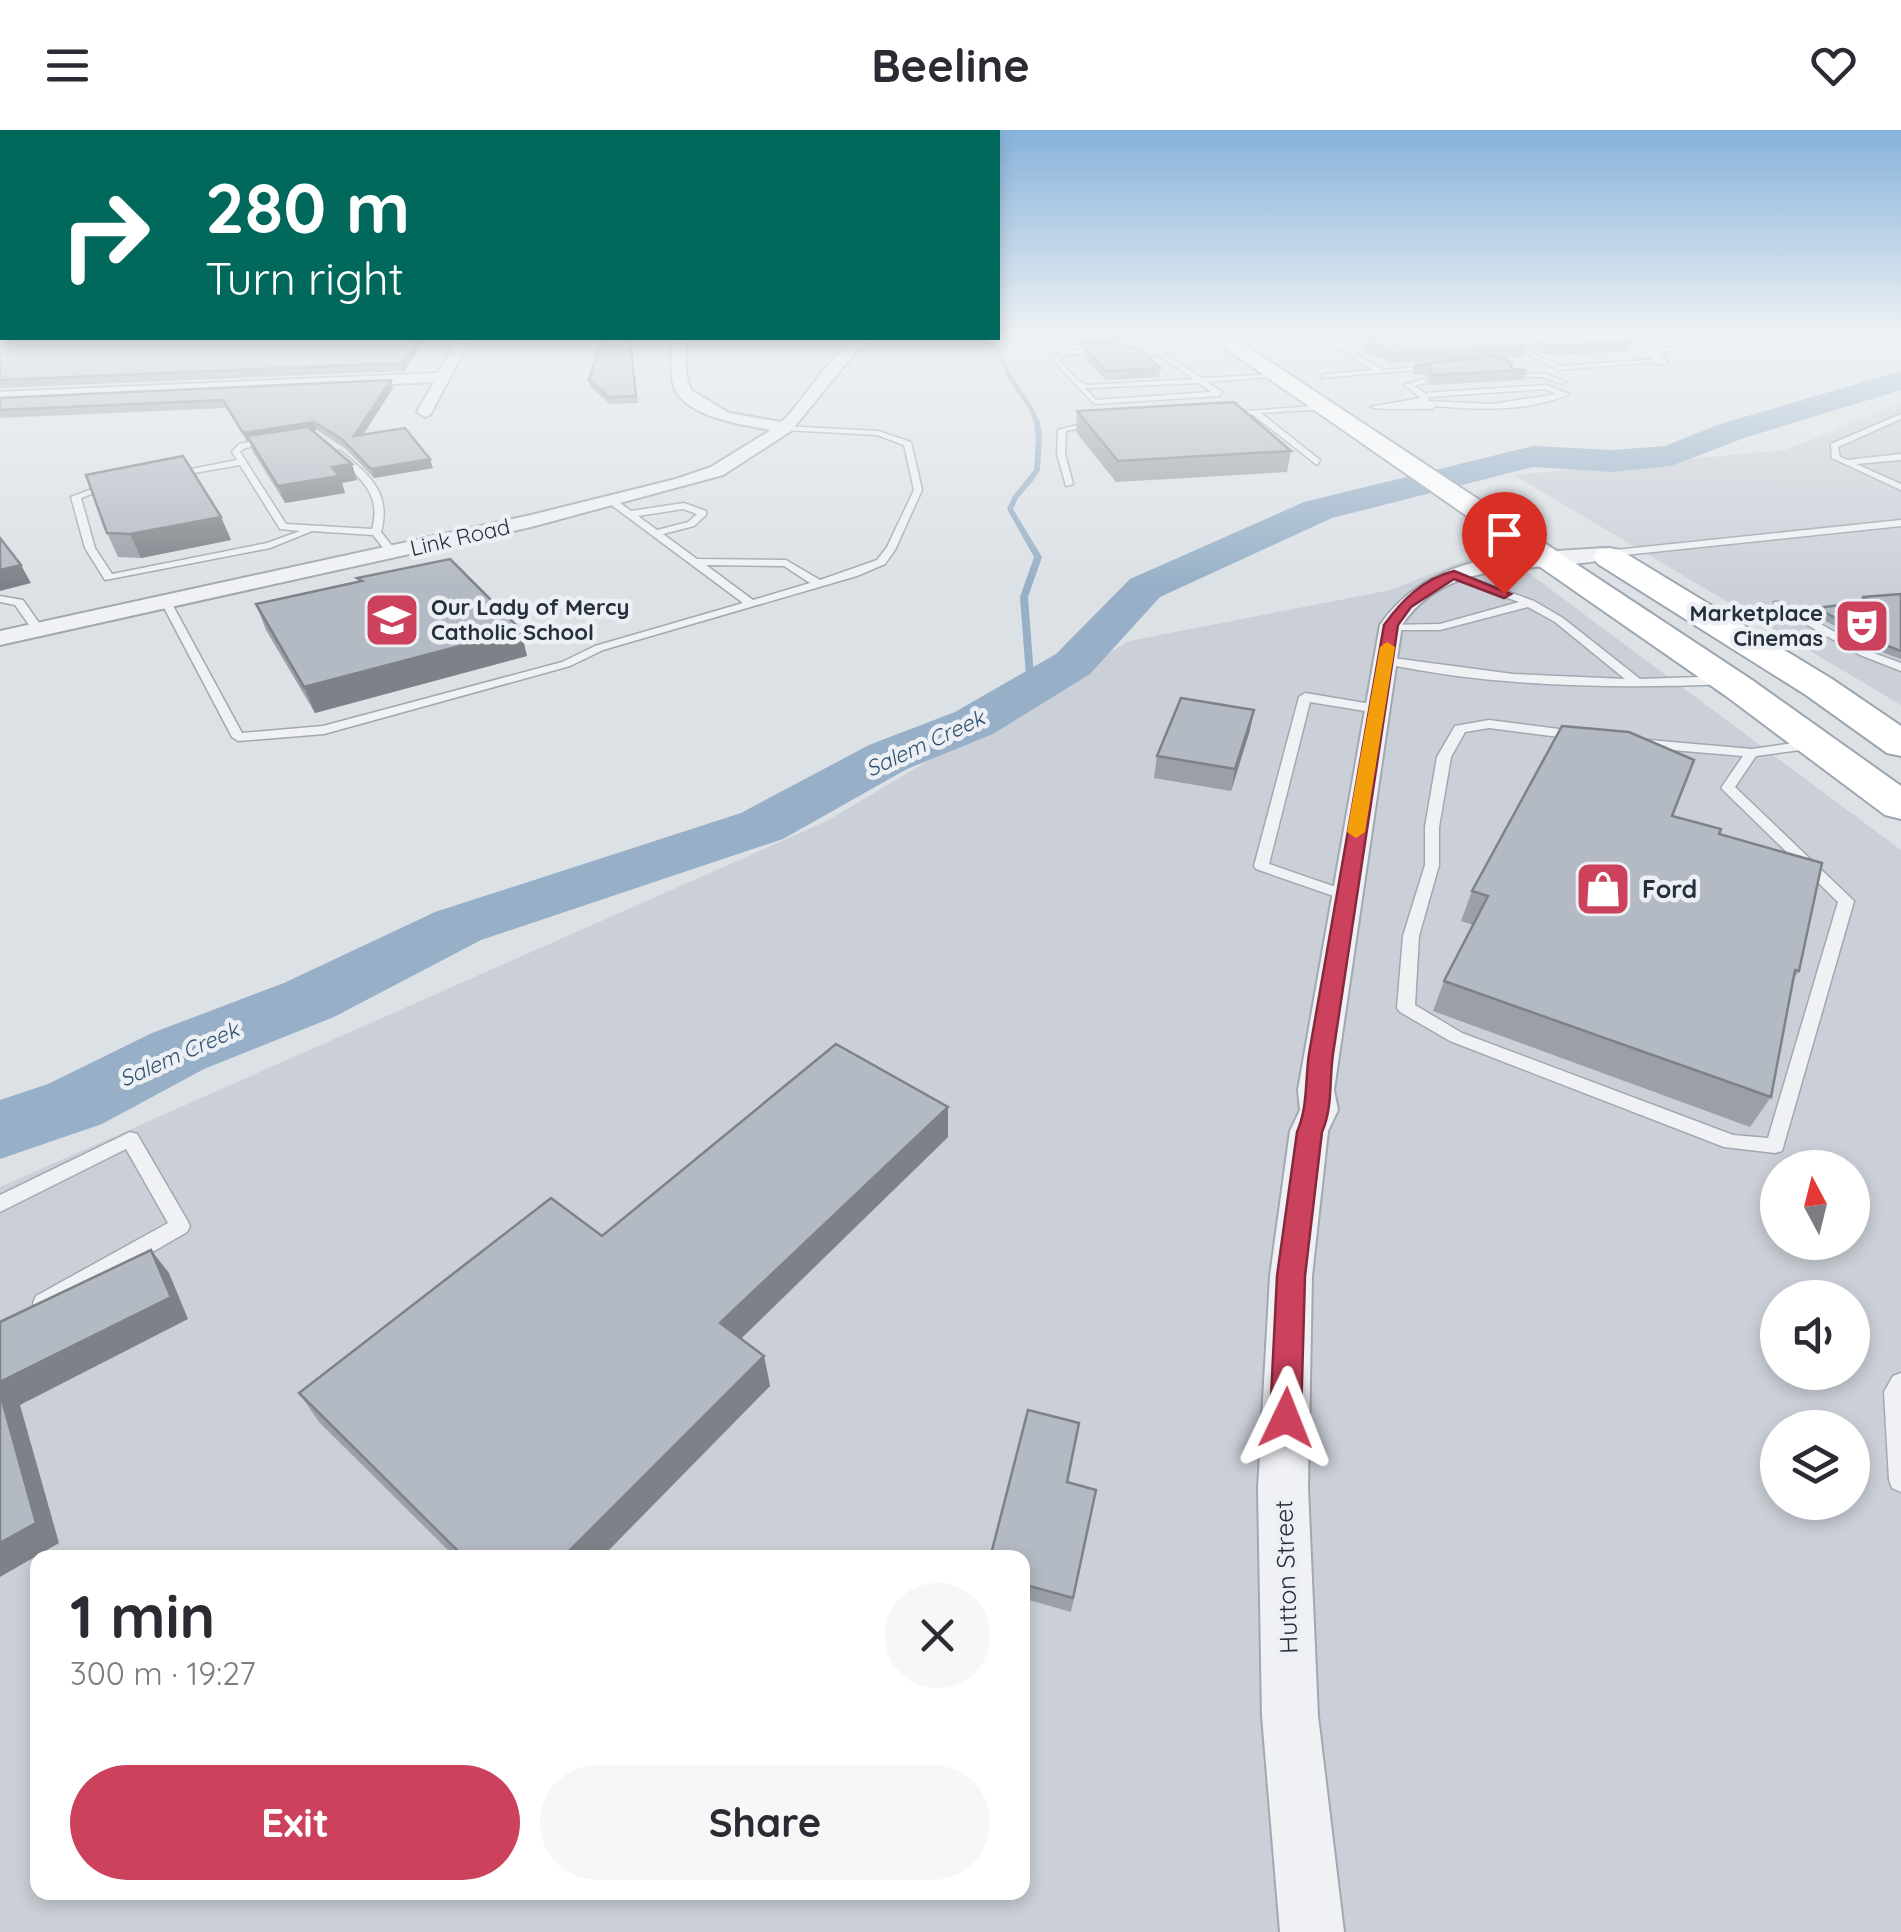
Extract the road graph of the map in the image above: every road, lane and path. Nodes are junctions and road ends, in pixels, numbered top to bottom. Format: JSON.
{"nodes":[{"id":1,"x":730,"y":418,"type":"edge"},
{"id":2,"x":793,"y":418,"type":"edge"},
{"id":3,"x":1261,"y":418,"type":"edge"},
{"id":4,"x":1341,"y":418,"type":"edge"},
{"id":5,"x":1397,"y":418,"type":"edge"},
{"id":6,"x":1896,"y":418,"type":"edge"},
{"id":7,"x":1112,"y":420,"type":"edge"},
{"id":8,"x":785,"y":428,"type":"junction"},
{"id":9,"x":1416,"y":434,"type":"dead end"},
{"id":10,"x":287,"y":438,"type":"edge"},
{"id":11,"x":329,"y":446,"type":"edge"},
{"id":12,"x":1901,"y":457,"type":"edge"},
{"id":13,"x":242,"y":462,"type":"junction"},
{"id":14,"x":1316,"y":462,"type":"dead end"},
{"id":15,"x":1842,"y":462,"type":"junction"},
{"id":16,"x":154,"y":478,"type":"edge"},
{"id":17,"x":118,"y":484,"type":"edge"},
{"id":18,"x":1069,"y":484,"type":"dead end"},
{"id":19,"x":1901,"y":487,"type":"edge"},
{"id":20,"x":613,"y":502,"type":"junction"},
{"id":21,"x":631,"y":515,"type":"junction"},
{"id":22,"x":1901,"y":523,"type":"edge"},
{"id":23,"x":308,"y":531,"type":"junction"},
{"id":24,"x":376,"y":532,"type":"junction"},
{"id":25,"x":656,"y":534,"type":"junction"},
{"id":26,"x":1555,"y":542,"type":"junction"},
{"id":27,"x":392,"y":552,"type":"junction"},
{"id":28,"x":1605,"y":554,"type":"junction"},
{"id":29,"x":695,"y":562,"type":"junction"},
{"id":30,"x":1454,"y":575,"type":"junction"},
{"id":31,"x":818,"y":584,"type":"junction"},
{"id":32,"x":0,"y":600,"type":"edge"},
{"id":33,"x":166,"y":602,"type":"junction"},
{"id":34,"x":751,"y":603,"type":"junction"},
{"id":35,"x":1530,"y":603,"type":"junction"},
{"id":36,"x":1778,"y":604,"type":"dead end"},
{"id":37,"x":38,"y":630,"type":"junction"},
{"id":38,"x":0,"y":638,"type":"edge"},
{"id":39,"x":1388,"y":644,"type":"junction"},
{"id":40,"x":1901,"y":667,"type":"edge"},
{"id":41,"x":1727,"y":680,"type":"junction"},
{"id":42,"x":1639,"y":684,"type":"junction"},
{"id":43,"x":1377,"y":709,"type":"junction"},
{"id":44,"x":1816,"y":744,"type":"junction"},
{"id":45,"x":1901,"y":744,"type":"edge"},
{"id":46,"x":1752,"y":753,"type":"junction"},
{"id":47,"x":1901,"y":806,"type":"edge"},
{"id":48,"x":1345,"y":895,"type":"junction"},
{"id":49,"x":0,"y":1204,"type":"edge"},
{"id":50,"x":33,"y":1309,"type":"edge"},
{"id":51,"x":1901,"y":1384,"type":"edge"},
{"id":52,"x":1901,"y":1480,"type":"edge"},
{"id":53,"x":1312,"y":1932,"type":"edge"}],
"edges":[{"from":1,"to":8,"type":"street"},
{"from":2,"to":8,"type":"street","name":"Link Road"},
{"from":3,"to":14,"type":"lane"},
{"from":4,"to":26,"type":"main road"},
{"from":5,"to":9,"type":"main road"},
{"from":6,"to":15,"type":"lane"},
{"from":7,"to":18,"type":"lane"},
{"from":8,"to":20,"type":"street","name":"Link Road"},
{"from":8,"to":31,"type":"lane"},
{"from":10,"to":13,"type":"lane"},
{"from":11,"to":24,"type":"lane"},
{"from":12,"to":15,"type":"lane"},
{"from":13,"to":16,"type":"lane"},
{"from":13,"to":23,"type":"lane"},
{"from":15,"to":19,"type":"lane"},
{"from":17,"to":23,"type":"lane"},
{"from":20,"to":21,"type":"lane"},
{"from":20,"to":27,"type":"street","name":"Link Road"},
{"from":21,"to":25,"type":"lane"},
{"from":21,"to":25,"type":"lane"},
{"from":22,"to":28,"type":"lane"},
{"from":23,"to":24,"type":"lane"},
{"from":24,"to":27,"type":"lane"},
{"from":25,"to":29,"type":"lane"},
{"from":26,"to":28,"type":"street"},
{"from":26,"to":30,"type":"street"},
{"from":26,"to":41,"type":"main road"},
{"from":27,"to":33,"type":"street","name":"Link Road"},
{"from":28,"to":45,"type":"main road"},
{"from":29,"to":31,"type":"lane"},
{"from":29,"to":34,"type":"lane"},
{"from":30,"to":35,"type":"lane"},
{"from":30,"to":39,"type":"street"},
{"from":31,"to":34,"type":"lane"},
{"from":32,"to":37,"type":"lane"},
{"from":33,"to":34,"type":"lane"},
{"from":33,"to":37,"type":"street","name":"Link Road"},
{"from":35,"to":39,"type":"lane"},
{"from":35,"to":42,"type":"lane"},
{"from":36,"to":40,"type":"lane"},
{"from":37,"to":38,"type":"street","name":"Link Road"},
{"from":39,"to":42,"type":"lane"},
{"from":39,"to":43,"type":"street","name":"Hutton Street"},
{"from":41,"to":42,"type":"lane"},
{"from":41,"to":44,"type":"main road"},
{"from":43,"to":48,"type":"street","name":"Hutton Street"},
{"from":43,"to":48,"type":"lane"},
{"from":44,"to":46,"type":"lane"},
{"from":44,"to":47,"type":"main road"},
{"from":46,"to":46,"type":"lane"},
{"from":48,"to":53,"type":"street","name":"Hutton Street"},
{"from":49,"to":50,"type":"lane"},
{"from":51,"to":52,"type":"lane"}]}
